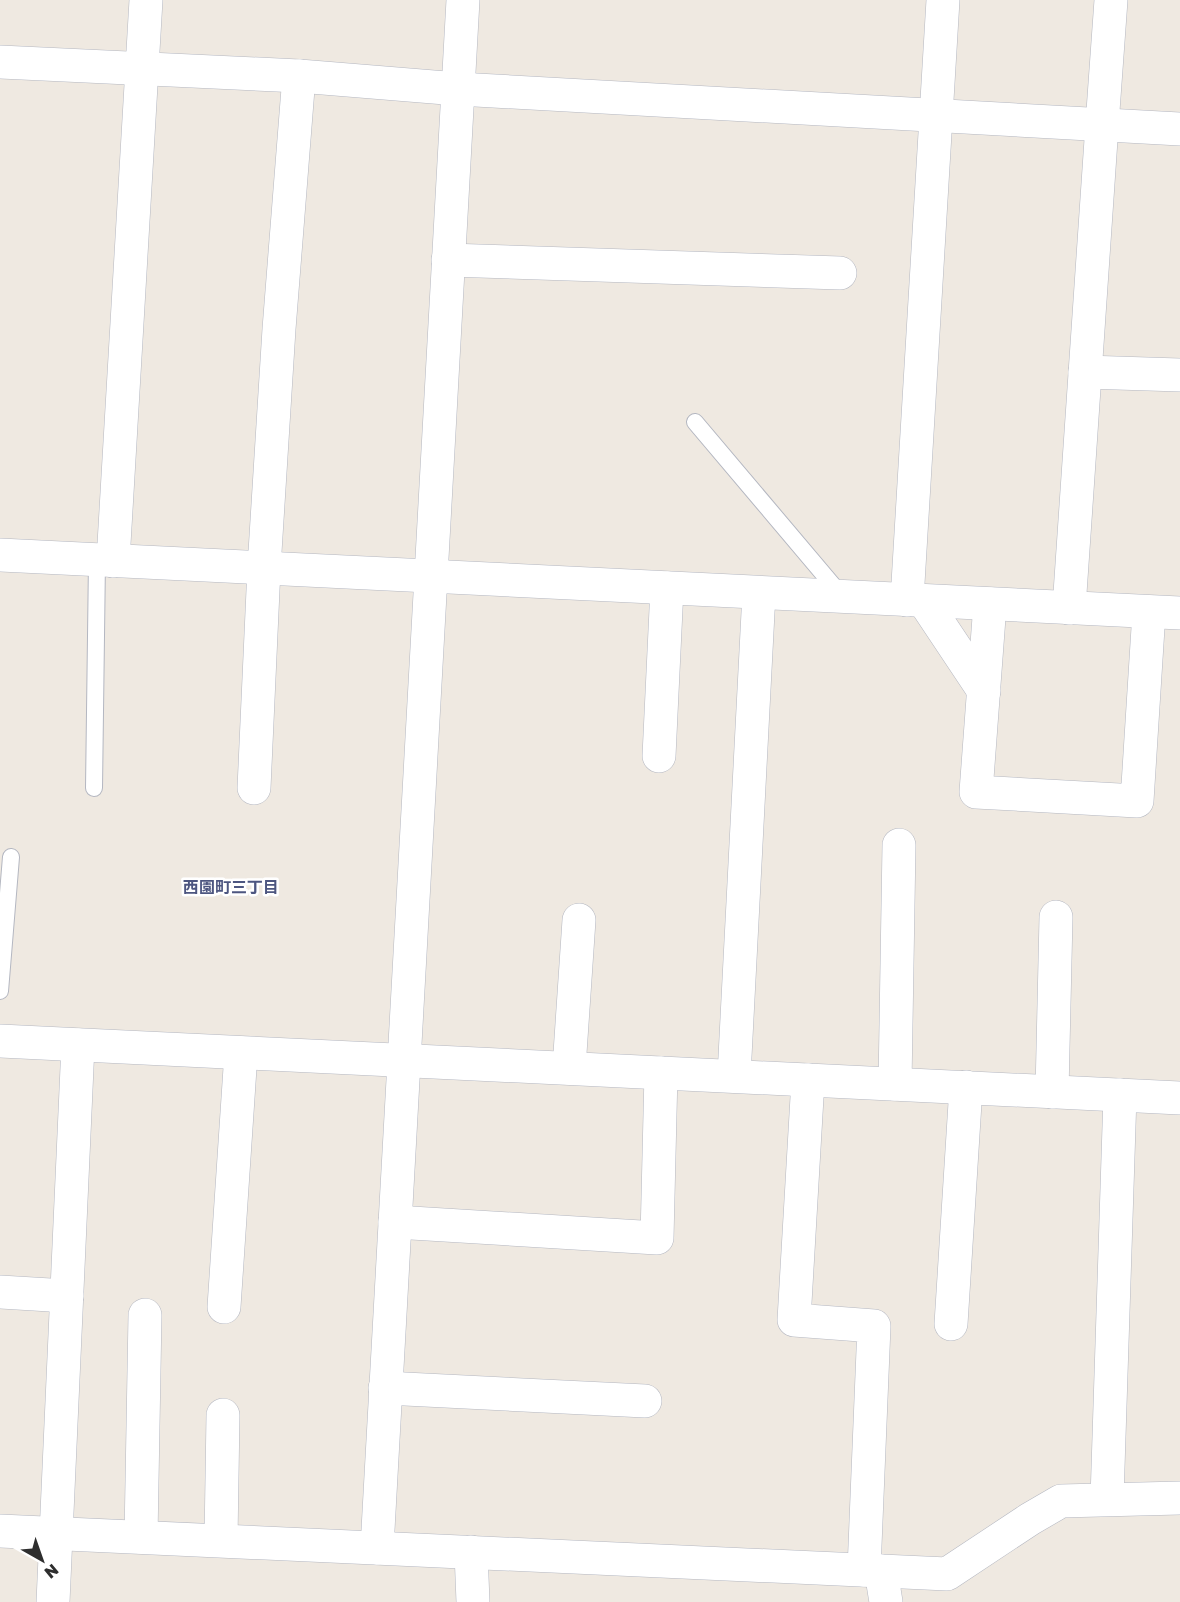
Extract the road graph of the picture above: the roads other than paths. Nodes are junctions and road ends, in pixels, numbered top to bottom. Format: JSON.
{"nodes":[{"id":1,"x":146,"y":0,"type":"edge"},
{"id":2,"x":463,"y":0,"type":"edge"},
{"id":3,"x":943,"y":0,"type":"edge"},
{"id":4,"x":1111,"y":0,"type":"edge"},
{"id":5,"x":0,"y":62,"type":"edge"},
{"id":6,"x":141,"y":68,"type":"junction"},
{"id":7,"x":299,"y":76,"type":"junction"},
{"id":8,"x":458,"y":89,"type":"junction"},
{"id":9,"x":935,"y":116,"type":"junction"},
{"id":10,"x":1101,"y":125,"type":"junction"},
{"id":11,"x":1180,"y":129,"type":"edge"},
{"id":12,"x":448,"y":260,"type":"junction"},
{"id":13,"x":840,"y":273,"type":"dead end"},
{"id":14,"x":1085,"y":372,"type":"junction"},
{"id":15,"x":1180,"y":375,"type":"edge"},
{"id":16,"x":695,"y":422,"type":"dead end"},
{"id":17,"x":0,"y":555,"type":"edge"},
{"id":18,"x":105,"y":560,"type":"junction"},
{"id":19,"x":264,"y":568,"type":"junction"},
{"id":20,"x":431,"y":577,"type":"junction"},
{"id":21,"x":667,"y":588,"type":"junction"},
{"id":22,"x":759,"y":593,"type":"junction"},
{"id":23,"x":843,"y":597,"type":"junction"},
{"id":24,"x":915,"y":600,"type":"junction"},
{"id":25,"x":990,"y":604,"type":"junction"},
{"id":26,"x":1069,"y":608,"type":"junction"},
{"id":27,"x":1165,"y":613,"type":"edge"},
{"id":28,"x":984,"y":691,"type":"junction"},
{"id":29,"x":659,"y":756,"type":"dead end"},
{"id":30,"x":94,"y":788,"type":"dead end"},
{"id":31,"x":254,"y":788,"type":"dead end"},
{"id":32,"x":899,"y":845,"type":"dead end"},
{"id":33,"x":11,"y":857,"type":"dead end"},
{"id":34,"x":1056,"y":917,"type":"dead end"},
{"id":35,"x":579,"y":920,"type":"dead end"},
{"id":36,"x":0,"y":991,"type":"edge"},
{"id":37,"x":0,"y":1041,"type":"edge"},
{"id":38,"x":78,"y":1045,"type":"junction"},
{"id":39,"x":242,"y":1053,"type":"junction"},
{"id":40,"x":404,"y":1060,"type":"junction"},
{"id":41,"x":569,"y":1068,"type":"junction"},
{"id":42,"x":661,"y":1073,"type":"junction"},
{"id":43,"x":734,"y":1076,"type":"junction"},
{"id":44,"x":808,"y":1080,"type":"junction"},
{"id":45,"x":895,"y":1084,"type":"junction"},
{"id":46,"x":966,"y":1088,"type":"junction"},
{"id":47,"x":1052,"y":1092,"type":"junction"},
{"id":48,"x":1120,"y":1095,"type":"junction"},
{"id":49,"x":1180,"y":1098,"type":"edge"},
{"id":50,"x":395,"y":1222,"type":"junction"},
{"id":51,"x":0,"y":1292,"type":"edge"},
{"id":52,"x":67,"y":1296,"type":"junction"},
{"id":53,"x":224,"y":1306,"type":"dead end"},
{"id":54,"x":145,"y":1315,"type":"dead end"},
{"id":55,"x":951,"y":1324,"type":"dead end"},
{"id":56,"x":385,"y":1388,"type":"junction"},
{"id":57,"x":645,"y":1401,"type":"dead end"},
{"id":58,"x":223,"y":1415,"type":"dead end"},
{"id":59,"x":1180,"y":1498,"type":"edge"},
{"id":60,"x":1107,"y":1499,"type":"junction"},
{"id":61,"x":0,"y":1530,"type":"edge"},
{"id":62,"x":56,"y":1533,"type":"junction"},
{"id":63,"x":141,"y":1537,"type":"junction"},
{"id":64,"x":222,"y":1540,"type":"junction"},
{"id":65,"x":376,"y":1548,"type":"junction"},
{"id":66,"x":471,"y":1552,"type":"junction"},
{"id":67,"x":877,"y":1581,"type":"edge"},
{"id":68,"x":53,"y":1602,"type":"edge"},
{"id":69,"x":473,"y":1602,"type":"edge"}],
"edges":[{"from":1,"to":6,"type":"street"},
{"from":2,"to":8,"type":"street"},
{"from":3,"to":9,"type":"street"},
{"from":4,"to":10,"type":"street"},
{"from":5,"to":6,"type":"street"},
{"from":6,"to":7,"type":"street"},
{"from":6,"to":18,"type":"street"},
{"from":7,"to":8,"type":"street"},
{"from":7,"to":19,"type":"street"},
{"from":8,"to":9,"type":"street"},
{"from":8,"to":12,"type":"street"},
{"from":9,"to":10,"type":"street"},
{"from":9,"to":24,"type":"street"},
{"from":10,"to":11,"type":"street"},
{"from":10,"to":14,"type":"street"},
{"from":12,"to":13,"type":"street"},
{"from":12,"to":20,"type":"street"},
{"from":14,"to":15,"type":"street"},
{"from":14,"to":26,"type":"street"},
{"from":16,"to":23,"type":"lane"},
{"from":17,"to":18,"type":"street"},
{"from":18,"to":19,"type":"street"},
{"from":18,"to":30,"type":"lane"},
{"from":19,"to":20,"type":"street"},
{"from":19,"to":31,"type":"street"},
{"from":20,"to":21,"type":"street"},
{"from":20,"to":40,"type":"street"},
{"from":21,"to":22,"type":"street"},
{"from":21,"to":29,"type":"street"},
{"from":22,"to":23,"type":"street"},
{"from":22,"to":43,"type":"street"},
{"from":23,"to":24,"type":"street"},
{"from":24,"to":25,"type":"street"},
{"from":24,"to":28,"type":"street"},
{"from":25,"to":26,"type":"street"},
{"from":25,"to":28,"type":"street"},
{"from":26,"to":27,"type":"street"},
{"from":27,"to":28,"type":"street"},
{"from":32,"to":45,"type":"street"},
{"from":33,"to":36,"type":"lane"},
{"from":34,"to":47,"type":"street"},
{"from":35,"to":41,"type":"street"},
{"from":37,"to":38,"type":"street"},
{"from":38,"to":39,"type":"street"},
{"from":38,"to":52,"type":"street"},
{"from":39,"to":40,"type":"street"},
{"from":39,"to":53,"type":"street"},
{"from":40,"to":41,"type":"street"},
{"from":40,"to":50,"type":"street"},
{"from":41,"to":42,"type":"street"},
{"from":42,"to":43,"type":"street"},
{"from":42,"to":50,"type":"street"},
{"from":43,"to":44,"type":"street"},
{"from":44,"to":45,"type":"street"},
{"from":44,"to":67,"type":"street"},
{"from":45,"to":46,"type":"street"},
{"from":46,"to":47,"type":"street"},
{"from":46,"to":55,"type":"street"},
{"from":47,"to":48,"type":"street"},
{"from":48,"to":49,"type":"street"},
{"from":48,"to":60,"type":"street"},
{"from":50,"to":56,"type":"street"},
{"from":51,"to":52,"type":"street"},
{"from":52,"to":62,"type":"street"},
{"from":54,"to":63,"type":"street"},
{"from":56,"to":57,"type":"street"},
{"from":56,"to":65,"type":"street"},
{"from":58,"to":64,"type":"street"},
{"from":59,"to":60,"type":"street"},
{"from":60,"to":67,"type":"street"},
{"from":61,"to":62,"type":"street"},
{"from":62,"to":63,"type":"street"},
{"from":62,"to":68,"type":"street"},
{"from":63,"to":64,"type":"street"},
{"from":64,"to":65,"type":"street"},
{"from":65,"to":66,"type":"street"},
{"from":66,"to":67,"type":"street"},
{"from":66,"to":69,"type":"street"}]}
